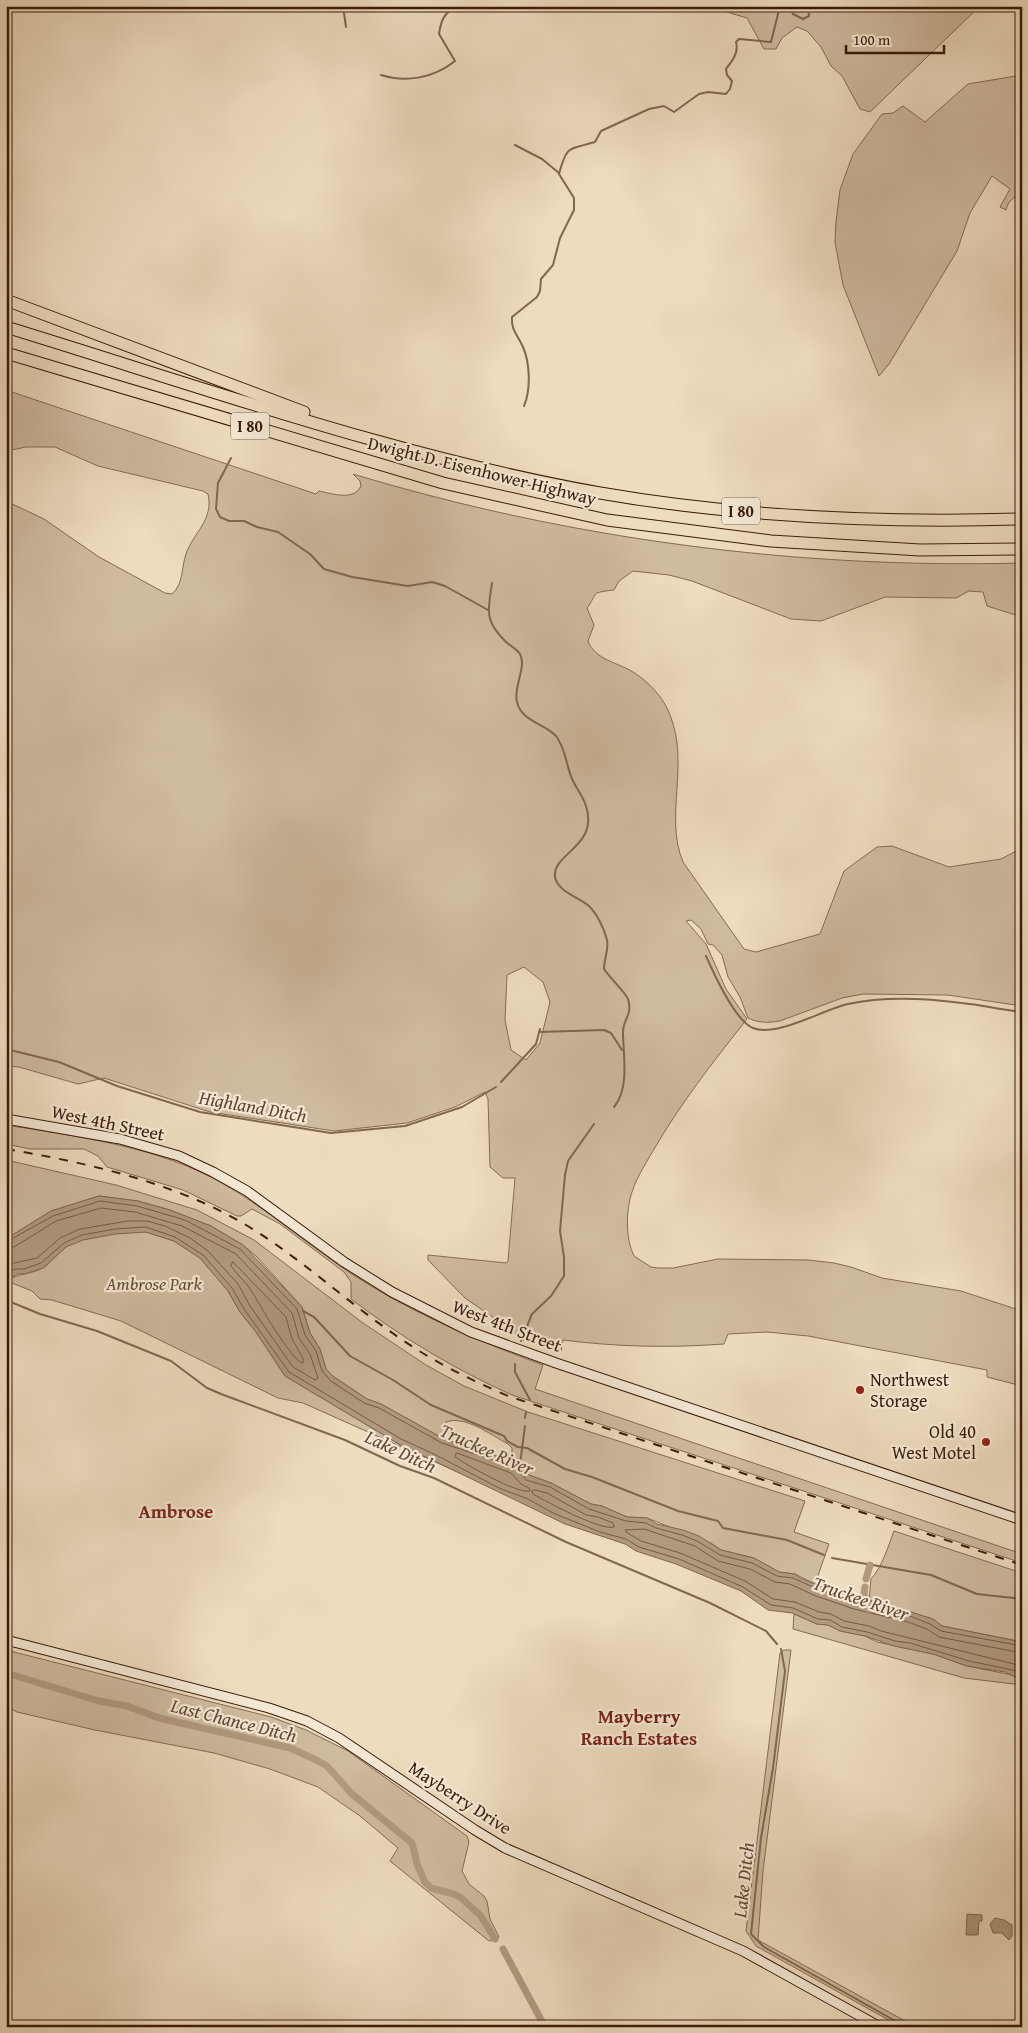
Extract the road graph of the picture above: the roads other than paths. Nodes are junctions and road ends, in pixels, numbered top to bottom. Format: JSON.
{"nodes":[{"id":1,"x":6,"y":300,"type":"edge"},
{"id":2,"x":6,"y":327,"type":"edge"},
{"id":3,"x":6,"y":353,"type":"edge"},
{"id":4,"x":351,"y":433,"type":"junction"},
{"id":5,"x":1022,"y":519,"type":"edge"},
{"id":6,"x":1022,"y":549,"type":"edge"},
{"id":7,"x":990,"y":550,"type":"junction"},
{"id":8,"x":1022,"y":555,"type":"edge"},
{"id":9,"x":6,"y":1119,"type":"edge"},
{"id":10,"x":1022,"y":1520,"type":"edge"},
{"id":11,"x":6,"y":1640,"type":"edge"},
{"id":12,"x":880,"y":2027,"type":"edge"}],
"edges":[{"from":1,"to":4,"type":"highway"},
{"from":2,"to":4,"type":"highway","name":"Dwight D. Eisenhower Highway","number":"I 80"},
{"from":3,"to":7,"type":"highway","name":"Dwight D. Eisenhower Highway","number":"I 80"},
{"from":4,"to":5,"type":"highway","name":"Dwight D. Eisenhower Highway","number":"I 80"},
{"from":6,"to":7,"type":"highway","name":"Dwight D. Eisenhower Highway","number":"I 80"},
{"from":7,"to":8,"type":"highway"},
{"from":9,"to":10,"type":"main road","name":"West 4th Street"},
{"from":11,"to":12,"type":"main road","name":"Mayberry Drive"}]}
